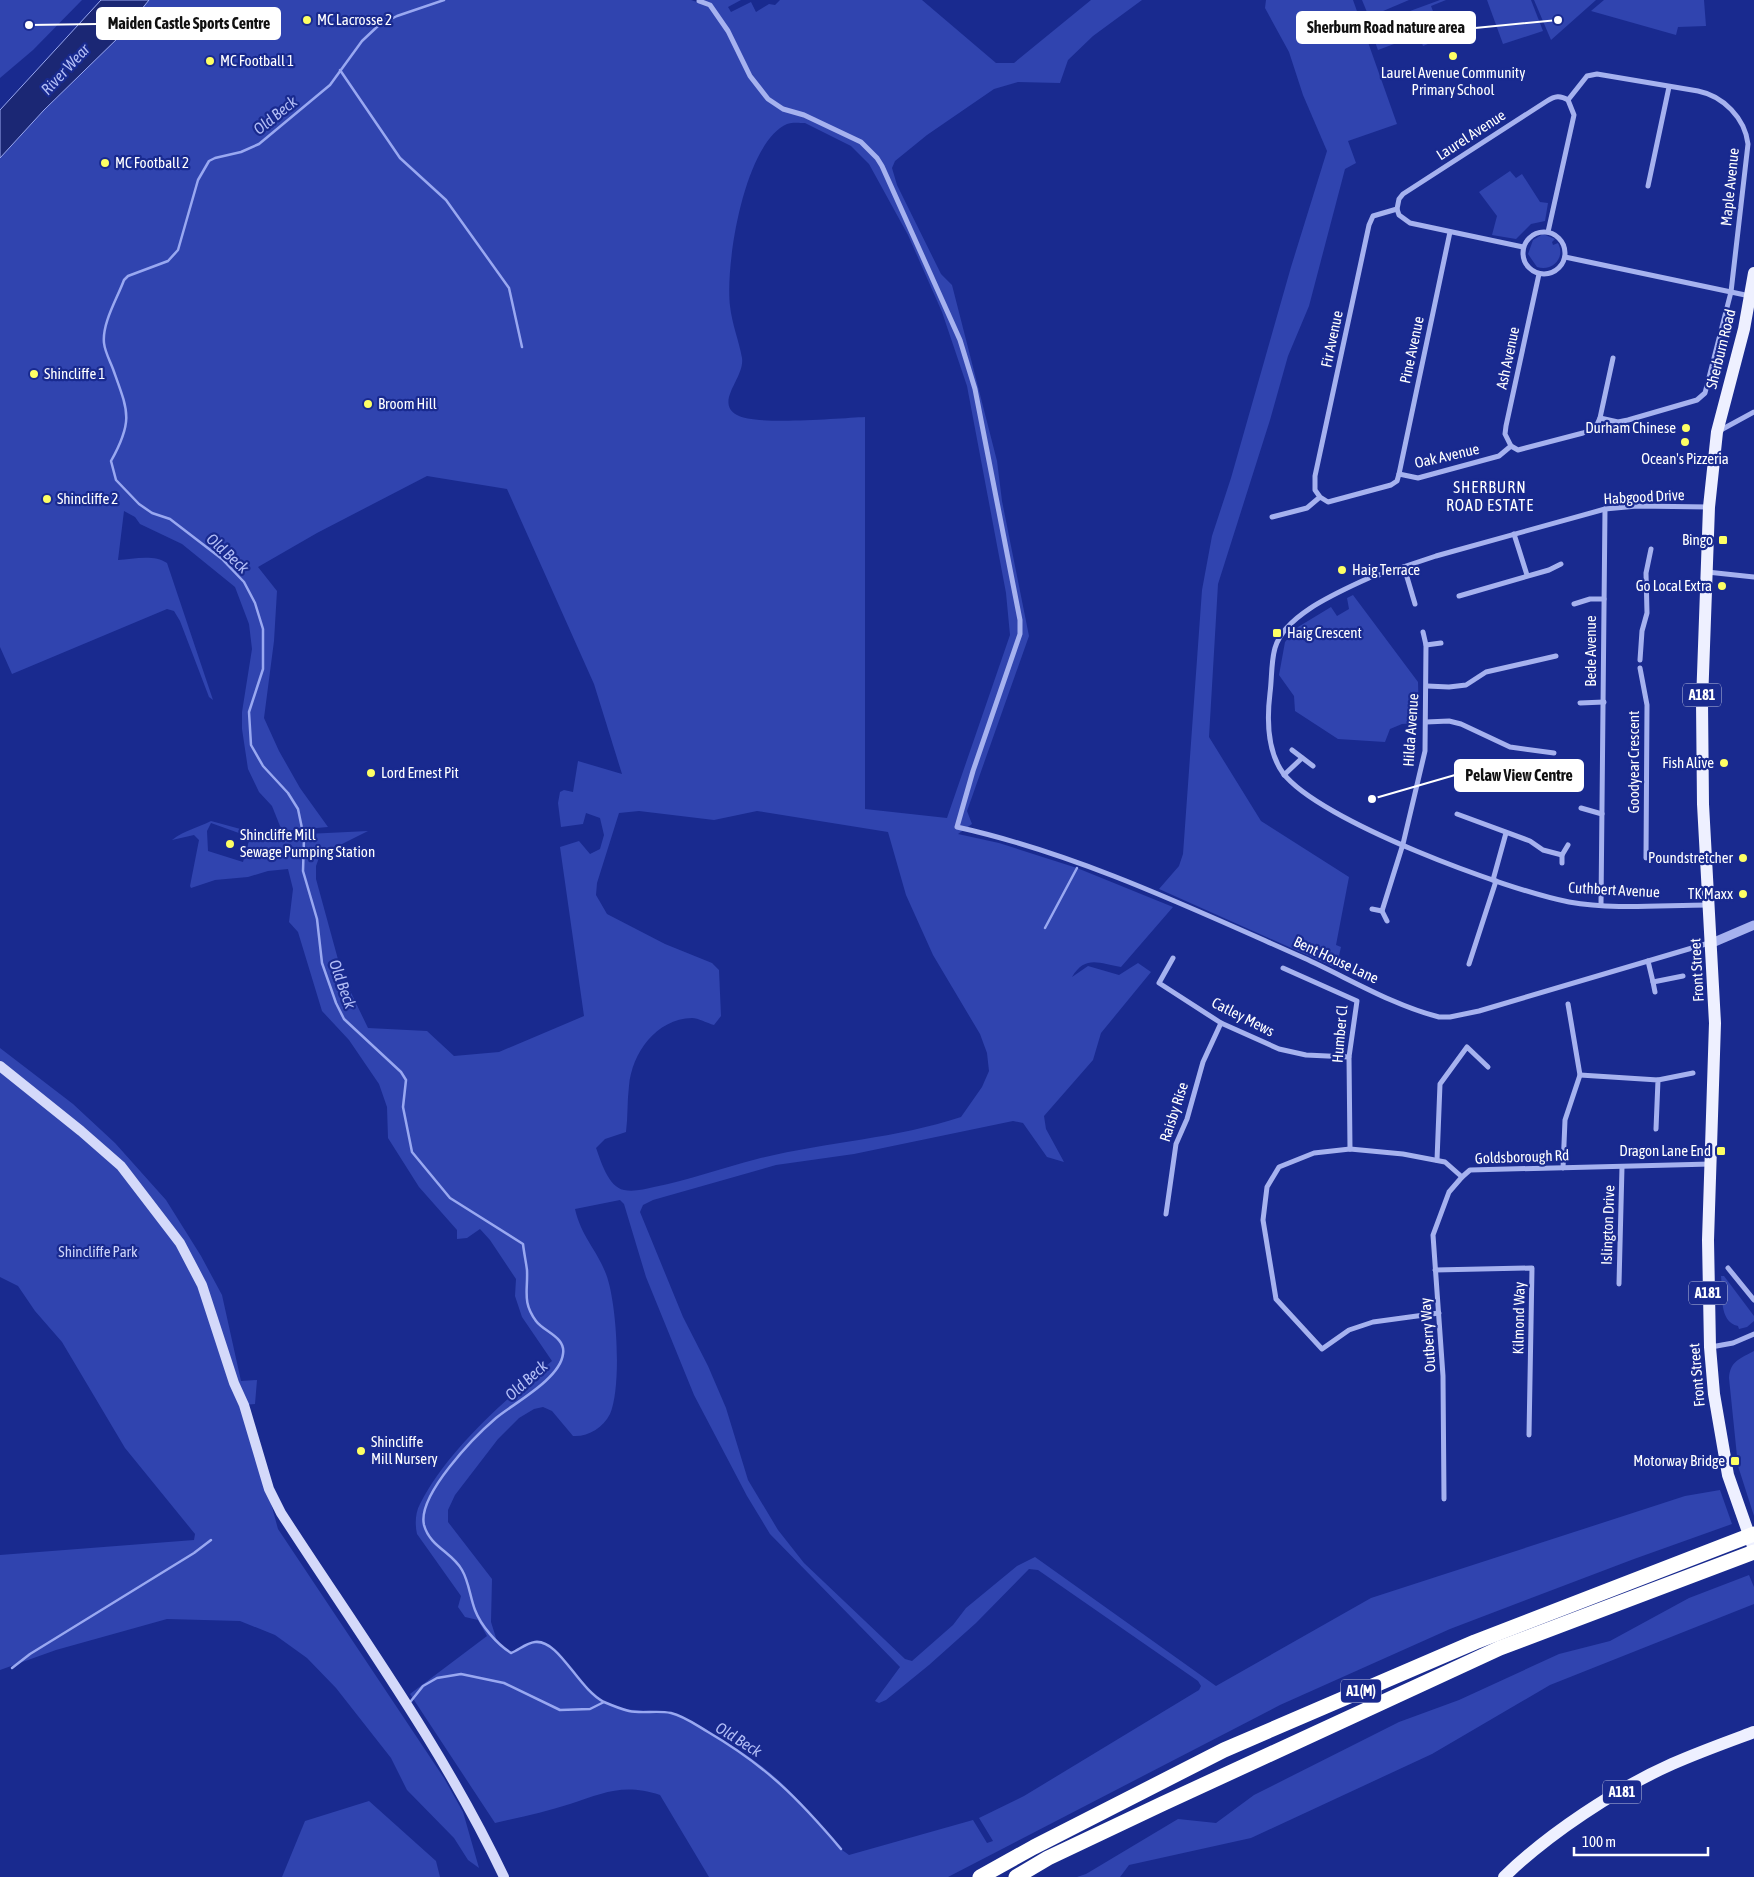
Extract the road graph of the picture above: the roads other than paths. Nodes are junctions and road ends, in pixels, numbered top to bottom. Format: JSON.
{"nodes":[{"id":1,"x":699,"y":1,"type":"edge"},
{"id":2,"x":1669,"y":87,"type":"junction"},
{"id":3,"x":1568,"y":100,"type":"junction"},
{"id":4,"x":1648,"y":186,"type":"dead end"},
{"id":5,"x":1397,"y":206,"type":"junction"},
{"id":6,"x":1450,"y":232,"type":"junction"},
{"id":7,"x":1548,"y":232,"type":"junction"},
{"id":8,"x":1523,"y":247,"type":"junction"},
{"id":9,"x":1565,"y":257,"type":"junction"},
{"id":10,"x":1754,"y":273,"type":"edge"},
{"id":11,"x":1539,"y":274,"type":"junction"},
{"id":12,"x":1731,"y":292,"type":"junction"},
{"id":13,"x":1750,"y":296,"type":"junction"},
{"id":14,"x":1613,"y":358,"type":"dead end"},
{"id":15,"x":1754,"y":412,"type":"edge"},
{"id":16,"x":1600,"y":418,"type":"junction"},
{"id":17,"x":1717,"y":432,"type":"junction"},
{"id":18,"x":1511,"y":446,"type":"junction"},
{"id":19,"x":1399,"y":474,"type":"junction"},
{"id":20,"x":1320,"y":497,"type":"junction"},
{"id":21,"x":1709,"y":507,"type":"junction"},
{"id":22,"x":1605,"y":510,"type":"junction"},
{"id":23,"x":1272,"y":517,"type":"dead end"},
{"id":24,"x":1514,"y":534,"type":"junction"},
{"id":25,"x":1651,"y":549,"type":"dead end"},
{"id":26,"x":1561,"y":564,"type":"dead end"},
{"id":27,"x":1404,"y":567,"type":"junction"},
{"id":28,"x":1707,"y":572,"type":"junction"},
{"id":29,"x":1527,"y":575,"type":"junction"},
{"id":30,"x":1754,"y":577,"type":"edge"},
{"id":31,"x":1459,"y":596,"type":"dead end"},
{"id":32,"x":1604,"y":599,"type":"junction"},
{"id":33,"x":1415,"y":604,"type":"dead end"},
{"id":34,"x":1574,"y":604,"type":"dead end"},
{"id":35,"x":1423,"y":632,"type":"dead end"},
{"id":36,"x":1441,"y":643,"type":"dead end"},
{"id":37,"x":1426,"y":645,"type":"junction"},
{"id":38,"x":1556,"y":656,"type":"dead end"},
{"id":39,"x":1640,"y":660,"type":"dead end"},
{"id":40,"x":1640,"y":668,"type":"dead end"},
{"id":41,"x":1427,"y":686,"type":"junction"},
{"id":42,"x":1604,"y":702,"type":"junction"},
{"id":43,"x":1580,"y":703,"type":"dead end"},
{"id":44,"x":1426,"y":722,"type":"junction"},
{"id":45,"x":1292,"y":750,"type":"dead end"},
{"id":46,"x":1554,"y":753,"type":"dead end"},
{"id":47,"x":1302,"y":758,"type":"junction"},
{"id":48,"x":1313,"y":766,"type":"dead end"},
{"id":49,"x":1279,"y":767,"type":"joint"},
{"id":50,"x":1284,"y":775,"type":"junction"},
{"id":51,"x":1581,"y":808,"type":"dead end"},
{"id":52,"x":1457,"y":814,"type":"dead end"},
{"id":53,"x":1602,"y":814,"type":"junction"},
{"id":54,"x":1506,"y":832,"type":"junction"},
{"id":55,"x":1403,"y":844,"type":"junction"},
{"id":56,"x":1568,"y":845,"type":"dead end"},
{"id":57,"x":1562,"y":855,"type":"junction"},
{"id":58,"x":1646,"y":858,"type":"dead end"},
{"id":59,"x":1562,"y":863,"type":"dead end"},
{"id":60,"x":1494,"y":881,"type":"junction"},
{"id":61,"x":1601,"y":905,"type":"junction"},
{"id":62,"x":1709,"y":905,"type":"junction"},
{"id":63,"x":1372,"y":910,"type":"dead end"},
{"id":64,"x":1382,"y":911,"type":"junction"},
{"id":65,"x":1387,"y":921,"type":"dead end"},
{"id":66,"x":1754,"y":925,"type":"edge"},
{"id":67,"x":1712,"y":942,"type":"junction"},
{"id":68,"x":1173,"y":958,"type":"dead end"},
{"id":69,"x":1648,"y":961,"type":"junction"},
{"id":70,"x":1469,"y":964,"type":"dead end"},
{"id":71,"x":1283,"y":968,"type":"dead end"},
{"id":72,"x":1683,"y":976,"type":"dead end"},
{"id":73,"x":1653,"y":982,"type":"junction"},
{"id":74,"x":1655,"y":992,"type":"dead end"},
{"id":75,"x":1568,"y":1004,"type":"dead end"},
{"id":76,"x":1221,"y":1022,"type":"junction"},
{"id":77,"x":1349,"y":1057,"type":"junction"},
{"id":78,"x":0,"y":1066,"type":"edge"},
{"id":79,"x":1488,"y":1067,"type":"dead end"},
{"id":80,"x":1694,"y":1073,"type":"dead end"},
{"id":81,"x":1580,"y":1075,"type":"junction"},
{"id":82,"x":1658,"y":1080,"type":"junction"},
{"id":83,"x":1656,"y":1129,"type":"dead end"},
{"id":84,"x":1350,"y":1149,"type":"junction"},
{"id":85,"x":1437,"y":1160,"type":"junction"},
{"id":86,"x":1711,"y":1164,"type":"junction"},
{"id":87,"x":1622,"y":1167,"type":"junction"},
{"id":88,"x":1562,"y":1168,"type":"junction"},
{"id":89,"x":1462,"y":1177,"type":"junction"},
{"id":90,"x":1166,"y":1214,"type":"dead end"},
{"id":91,"x":1728,"y":1268,"type":"dead end"},
{"id":92,"x":1435,"y":1270,"type":"junction"},
{"id":93,"x":1619,"y":1284,"type":"dead end"},
{"id":94,"x":1754,"y":1300,"type":"edge"},
{"id":95,"x":1439,"y":1313,"type":"junction"},
{"id":96,"x":1754,"y":1334,"type":"edge"},
{"id":97,"x":1710,"y":1347,"type":"junction"},
{"id":98,"x":1529,"y":1435,"type":"dead end"},
{"id":99,"x":1444,"y":1499,"type":"dead end"},
{"id":100,"x":1754,"y":1534,"type":"edge"},
{"id":101,"x":1754,"y":1551,"type":"edge"},
{"id":102,"x":1754,"y":1732,"type":"edge"},
{"id":103,"x":504,"y":1877,"type":"edge"},
{"id":104,"x":980,"y":1877,"type":"edge"},
{"id":105,"x":1016,"y":1877,"type":"edge"},
{"id":106,"x":1504,"y":1877,"type":"edge"}],
"edges":[{"from":1,"to":69,"type":"street","name":"Bent House Lane"},
{"from":2,"to":3,"type":"street"},
{"from":2,"to":4,"type":"street"},
{"from":2,"to":12,"type":"street","name":"Maple Avenue"},
{"from":3,"to":5,"type":"street","name":"Laurel Avenue"},
{"from":3,"to":7,"type":"street"},
{"from":5,"to":6,"type":"street"},
{"from":5,"to":20,"type":"street","name":"Fir Avenue"},
{"from":6,"to":8,"type":"street"},
{"from":6,"to":19,"type":"street","name":"Pine Avenue"},
{"from":7,"to":8,"type":"street"},
{"from":7,"to":9,"type":"street"},
{"from":8,"to":11,"type":"street"},
{"from":9,"to":11,"type":"street"},
{"from":9,"to":12,"type":"street"},
{"from":10,"to":13,"type":"main road","name":"Sherburn Road","number":"A181"},
{"from":11,"to":18,"type":"street","name":"Ash Avenue"},
{"from":12,"to":13,"type":"street"},
{"from":12,"to":16,"type":"street","name":"Maple Avenue"},
{"from":13,"to":17,"type":"main road","name":"Sherburn Road","number":"A181"},
{"from":14,"to":16,"type":"street"},
{"from":15,"to":17,"type":"street"},
{"from":16,"to":18,"type":"street","name":"Oak Avenue"},
{"from":17,"to":21,"type":"main road","name":"Front Street","number":"A181"},
{"from":18,"to":19,"type":"street","name":"Oak Avenue"},
{"from":19,"to":20,"type":"street","name":"Oak Avenue"},
{"from":20,"to":23,"type":"street"},
{"from":21,"to":22,"type":"street","name":"Habgood Drive"},
{"from":21,"to":28,"type":"main road","name":"Front Street","number":"A181"},
{"from":22,"to":24,"type":"street","name":"Habgood Drive"},
{"from":22,"to":32,"type":"street","name":"Bede Avenue"},
{"from":24,"to":27,"type":"street","name":"Habgood Drive"},
{"from":24,"to":29,"type":"street"},
{"from":25,"to":39,"type":"street"},
{"from":26,"to":29,"type":"street"},
{"from":27,"to":33,"type":"street"},
{"from":27,"to":49,"type":"street","name":"Habgood Drive"},
{"from":28,"to":30,"type":"street"},
{"from":28,"to":62,"type":"main road","name":"Front Street","number":"A181"},
{"from":29,"to":31,"type":"street"},
{"from":32,"to":34,"type":"street","name":"Bede Avenue"},
{"from":32,"to":42,"type":"street","name":"Bede Avenue"},
{"from":35,"to":37,"type":"street","name":"Hilda Avenue"},
{"from":36,"to":37,"type":"street"},
{"from":37,"to":41,"type":"street","name":"Hilda Avenue"},
{"from":38,"to":41,"type":"street"},
{"from":40,"to":58,"type":"street","name":"Goodyear Crescent"},
{"from":41,"to":44,"type":"street","name":"Hilda Avenue"},
{"from":42,"to":43,"type":"street","name":"Bede Avenue"},
{"from":42,"to":53,"type":"street","name":"Bede Avenue"},
{"from":44,"to":46,"type":"street"},
{"from":44,"to":55,"type":"street","name":"Hilda Avenue"},
{"from":45,"to":47,"type":"street"},
{"from":47,"to":48,"type":"street"},
{"from":47,"to":50,"type":"street"},
{"from":49,"to":50,"type":"street","name":"Cuthbert Avenue"},
{"from":50,"to":55,"type":"street","name":"Cuthbert Avenue"},
{"from":51,"to":53,"type":"street"},
{"from":52,"to":54,"type":"street"},
{"from":53,"to":61,"type":"street","name":"Bede Avenue"},
{"from":54,"to":57,"type":"street"},
{"from":54,"to":60,"type":"street"},
{"from":55,"to":60,"type":"street","name":"Cuthbert Avenue"},
{"from":55,"to":64,"type":"street"},
{"from":56,"to":57,"type":"street"},
{"from":57,"to":59,"type":"street"},
{"from":60,"to":61,"type":"street","name":"Cuthbert Avenue"},
{"from":60,"to":70,"type":"street"},
{"from":61,"to":62,"type":"street","name":"Cuthbert Avenue"},
{"from":62,"to":67,"type":"main road","name":"Front Street","number":"A181"},
{"from":63,"to":64,"type":"street"},
{"from":64,"to":65,"type":"street"},
{"from":66,"to":67,"type":"street"},
{"from":67,"to":69,"type":"street","name":"Bent House Lane"},
{"from":67,"to":86,"type":"main road","name":"Front Street","number":"A181"},
{"from":68,"to":76,"type":"street","name":"Catley Mews"},
{"from":69,"to":73,"type":"street"},
{"from":71,"to":77,"type":"street","name":"Humber Cl"},
{"from":72,"to":73,"type":"street"},
{"from":73,"to":74,"type":"street"},
{"from":75,"to":81,"type":"street"},
{"from":76,"to":77,"type":"street","name":"Catley Mews"},
{"from":76,"to":90,"type":"street","name":"Raisby Rise"},
{"from":77,"to":84,"type":"street","name":"Humber Cl"},
{"from":78,"to":103,"type":"main road"},
{"from":79,"to":85,"type":"street"},
{"from":80,"to":82,"type":"street"},
{"from":81,"to":82,"type":"street"},
{"from":81,"to":88,"type":"street"},
{"from":82,"to":83,"type":"street"},
{"from":84,"to":85,"type":"street","name":"Goldsborough Rd"},
{"from":84,"to":95,"type":"street","name":"Goldsborough Rd"},
{"from":85,"to":89,"type":"street","name":"Goldsborough Rd"},
{"from":86,"to":87,"type":"street","name":"Goldsborough Rd"},
{"from":86,"to":97,"type":"main road","name":"Front Street","number":"A181"},
{"from":87,"to":88,"type":"street","name":"Goldsborough Rd"},
{"from":87,"to":93,"type":"street","name":"Islington Drive"},
{"from":88,"to":89,"type":"street","name":"Goldsborough Rd"},
{"from":89,"to":92,"type":"street","name":"Outberry Way"},
{"from":91,"to":94,"type":"street"},
{"from":92,"to":95,"type":"street","name":"Outberry Way"},
{"from":92,"to":98,"type":"street","name":"Kilmond Way"},
{"from":95,"to":99,"type":"street","name":"Outberry Way"},
{"from":96,"to":97,"type":"street"},
{"from":97,"to":101,"type":"main road","name":"Front Street","number":"A181"},
{"from":100,"to":104,"type":"highway","number":"A1(M)"},
{"from":101,"to":105,"type":"highway","number":"A1(M)"},
{"from":102,"to":106,"type":"main road","number":"A181"}]}
